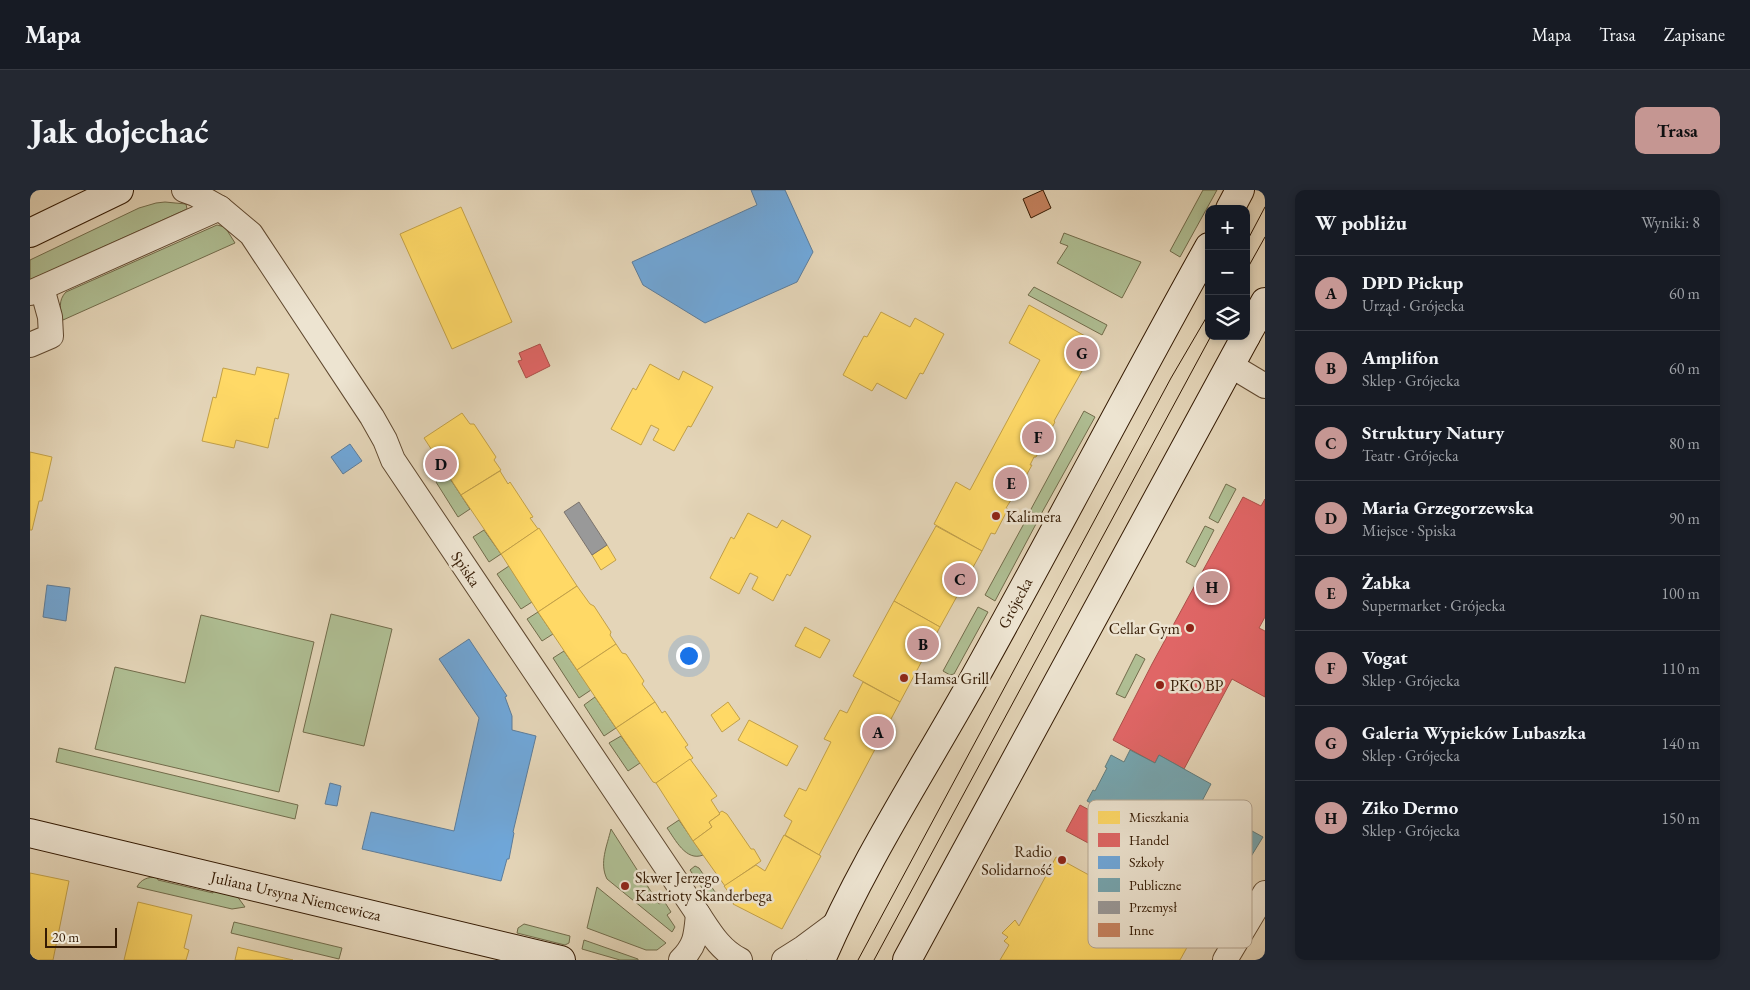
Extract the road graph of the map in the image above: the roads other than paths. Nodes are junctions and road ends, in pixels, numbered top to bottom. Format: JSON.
{"nodes":[{"id":1,"x":119,"y":190,"type":"edge"},
{"id":2,"x":184,"y":190,"type":"edge"},
{"id":3,"x":1240,"y":190,"type":"edge"},
{"id":4,"x":1232,"y":205,"type":"edge"},
{"id":5,"x":220,"y":208,"type":"junction"},
{"id":6,"x":30,"y":233,"type":"edge"},
{"id":7,"x":1207,"y":250,"type":"edge"},
{"id":8,"x":36,"y":290,"type":"edge"},
{"id":9,"x":1265,"y":302,"type":"edge"},
{"id":10,"x":1250,"y":329,"type":"edge"},
{"id":11,"x":1244,"y":340,"type":"edge"},
{"id":12,"x":30,"y":346,"type":"edge"},
{"id":13,"x":1230,"y":365,"type":"junction"},
{"id":14,"x":1265,"y":386,"type":"edge"},
{"id":15,"x":30,"y":833,"type":"edge"},
{"id":16,"x":1265,"y":893,"type":"edge"},
{"id":17,"x":698,"y":914,"type":"junction"},
{"id":18,"x":1252,"y":915,"type":"edge"},
{"id":19,"x":838,"y":922,"type":"junction"},
{"id":20,"x":1232,"y":948,"type":"edge"},
{"id":21,"x":561,"y":960,"type":"edge"},
{"id":22,"x":681,"y":960,"type":"edge"},
{"id":23,"x":740,"y":960,"type":"edge"},
{"id":24,"x":784,"y":960,"type":"edge"},
{"id":25,"x":821,"y":960,"type":"edge"},
{"id":26,"x":907,"y":960,"type":"edge"},
{"id":27,"x":1225,"y":960,"type":"edge"}],
"edges":[{"from":1,"to":6,"type":"main road"},
{"from":2,"to":5,"type":"street","name":"Spiska"},
{"from":3,"to":4,"type":"main road"},
{"from":5,"to":8,"type":"street"},
{"from":5,"to":17,"type":"street","name":"Spiska"},
{"from":7,"to":19,"type":"main road","name":"Grójecka"},
{"from":8,"to":12,"type":"street"},
{"from":9,"to":10,"type":"main road"},
{"from":11,"to":13,"type":"main road"},
{"from":13,"to":14,"type":"street"},
{"from":13,"to":26,"type":"main road"},
{"from":15,"to":21,"type":"main road","name":"Juliana Ursyna Niemcewicza"},
{"from":16,"to":18,"type":"street"},
{"from":17,"to":22,"type":"street"},
{"from":17,"to":23,"type":"street","name":"Spiska"},
{"from":19,"to":24,"type":"street"},
{"from":19,"to":25,"type":"main road","name":"Grójecka"},
{"from":20,"to":27,"type":"street"}]}
